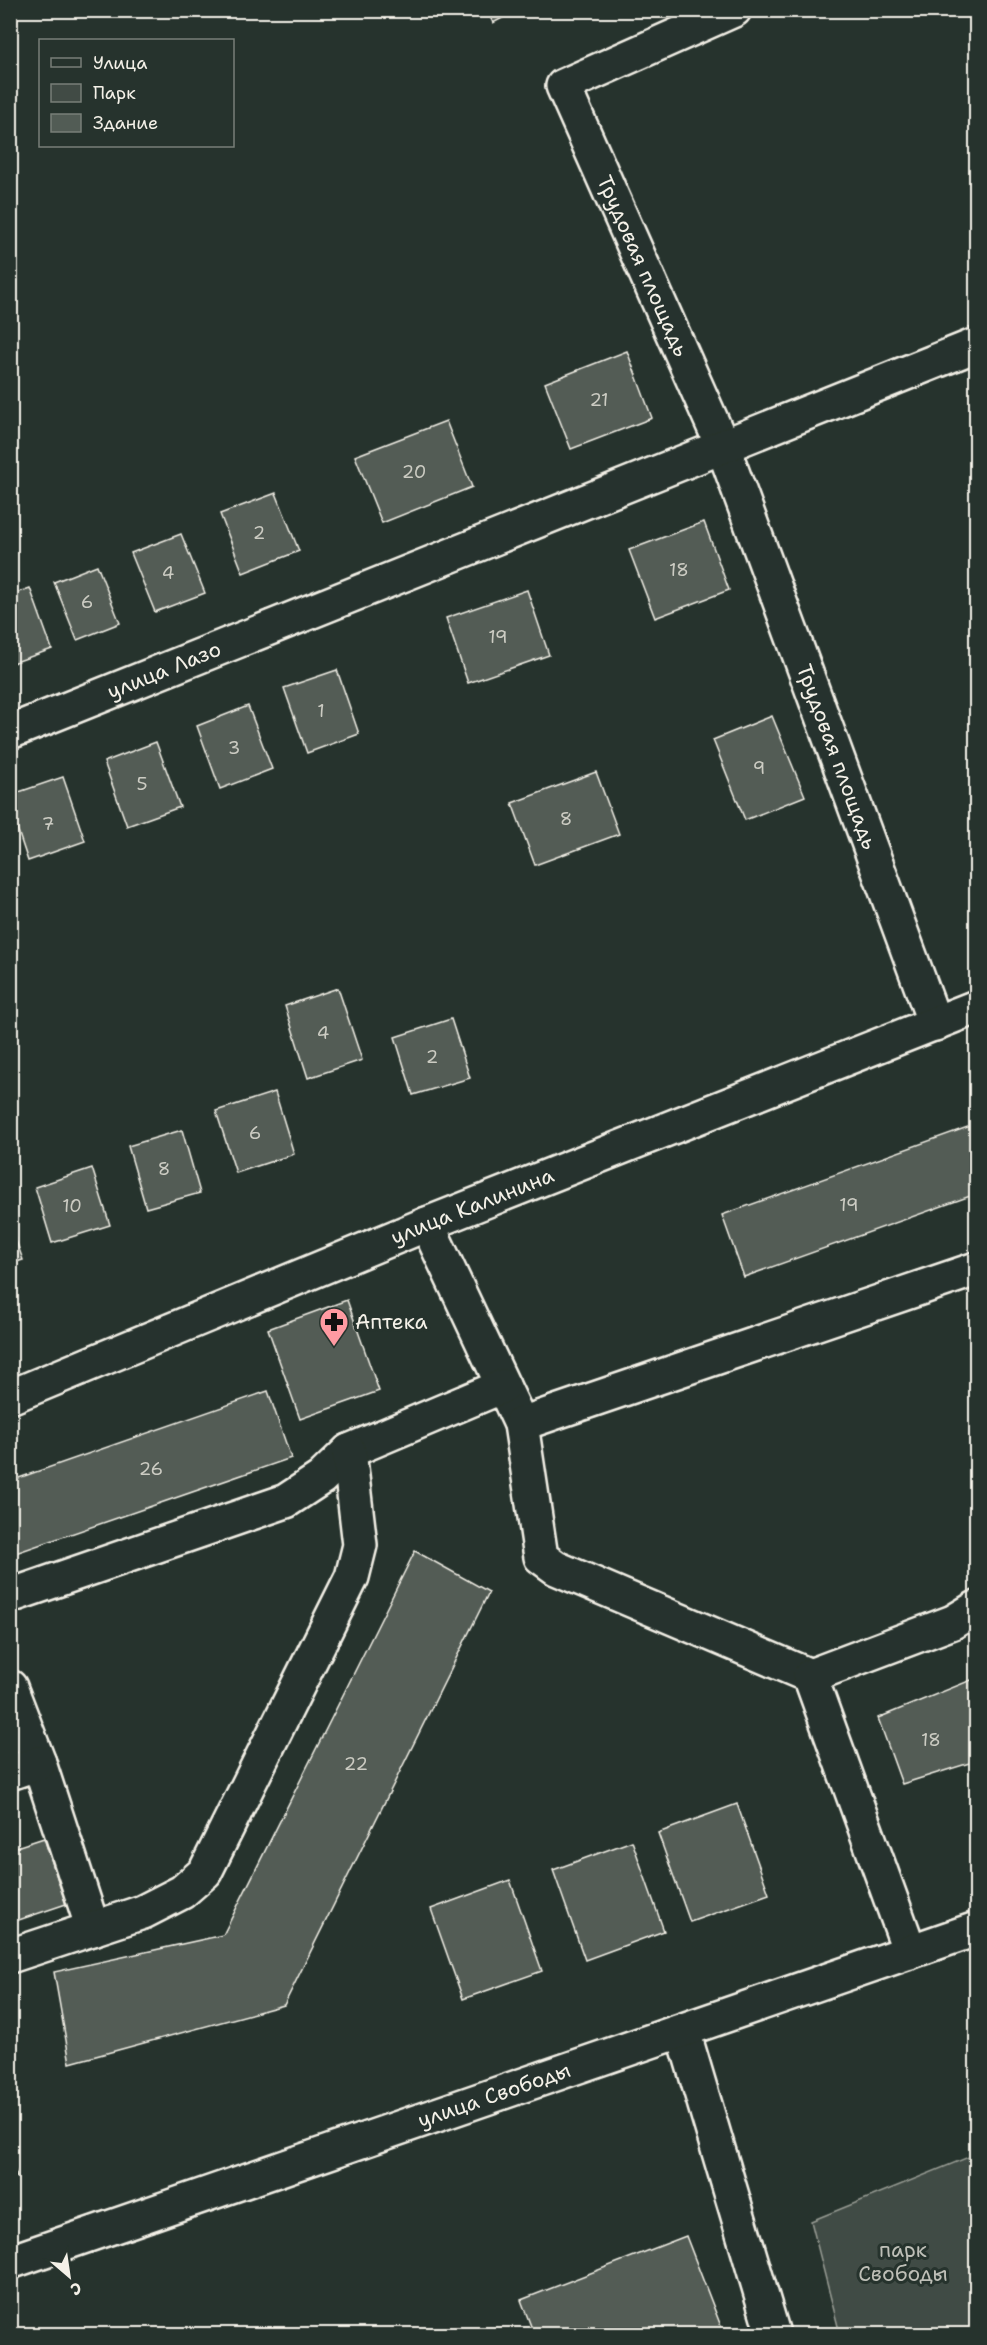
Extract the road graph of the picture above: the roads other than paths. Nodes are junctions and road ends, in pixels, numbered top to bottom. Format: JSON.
{"nodes":[{"id":1,"x":734,"y":10,"type":"edge"},
{"id":2,"x":976,"y":345,"type":"edge"},
{"id":3,"x":723,"y":447,"type":"junction"},
{"id":4,"x":10,"y":732,"type":"edge"},
{"id":5,"x":976,"y":1007,"type":"edge"},
{"id":6,"x":935,"y":1024,"type":"junction"},
{"id":7,"x":427,"y":1224,"type":"junction"},
{"id":8,"x":976,"y":1269,"type":"edge"},
{"id":9,"x":503,"y":1386,"type":"junction"},
{"id":10,"x":10,"y":1397,"type":"edge"},
{"id":11,"x":521,"y":1424,"type":"junction"},
{"id":12,"x":349,"y":1450,"type":"junction"},
{"id":13,"x":10,"y":1596,"type":"edge"},
{"id":14,"x":976,"y":1608,"type":"edge"},
{"id":15,"x":810,"y":1676,"type":"junction"},
{"id":16,"x":10,"y":1687,"type":"edge"},
{"id":17,"x":25,"y":1768,"type":"edge"},
{"id":18,"x":93,"y":1929,"type":"junction"},
{"id":19,"x":976,"y":1929,"type":"edge"},
{"id":20,"x":910,"y":1952,"type":"junction"},
{"id":21,"x":10,"y":1956,"type":"edge"},
{"id":22,"x":683,"y":2031,"type":"junction"},
{"id":23,"x":10,"y":2262,"type":"edge"},
{"id":24,"x":773,"y":2334,"type":"edge"}],
"edges":[{"from":1,"to":3,"type":"street","name":"Трудовая площадь"},
{"from":2,"to":3,"type":"street"},
{"from":3,"to":4,"type":"street","name":"улица Лазо"},
{"from":3,"to":6,"type":"street","name":"Трудовая площадь"},
{"from":5,"to":6,"type":"street"},
{"from":6,"to":7,"type":"street","name":"улица Калинина"},
{"from":7,"to":9,"type":"street"},
{"from":7,"to":10,"type":"street","name":"улица Калинина"},
{"from":8,"to":11,"type":"street"},
{"from":9,"to":11,"type":"street"},
{"from":9,"to":12,"type":"street"},
{"from":11,"to":15,"type":"street"},
{"from":12,"to":13,"type":"street"},
{"from":12,"to":18,"type":"street"},
{"from":14,"to":15,"type":"street"},
{"from":15,"to":20,"type":"street"},
{"from":16,"to":17,"type":"street"},
{"from":17,"to":18,"type":"street"},
{"from":18,"to":21,"type":"street"},
{"from":19,"to":20,"type":"street","name":"улица Свободы"},
{"from":20,"to":22,"type":"street","name":"улица Свободы"},
{"from":22,"to":23,"type":"street","name":"улица Свободы"},
{"from":22,"to":24,"type":"street"}]}
